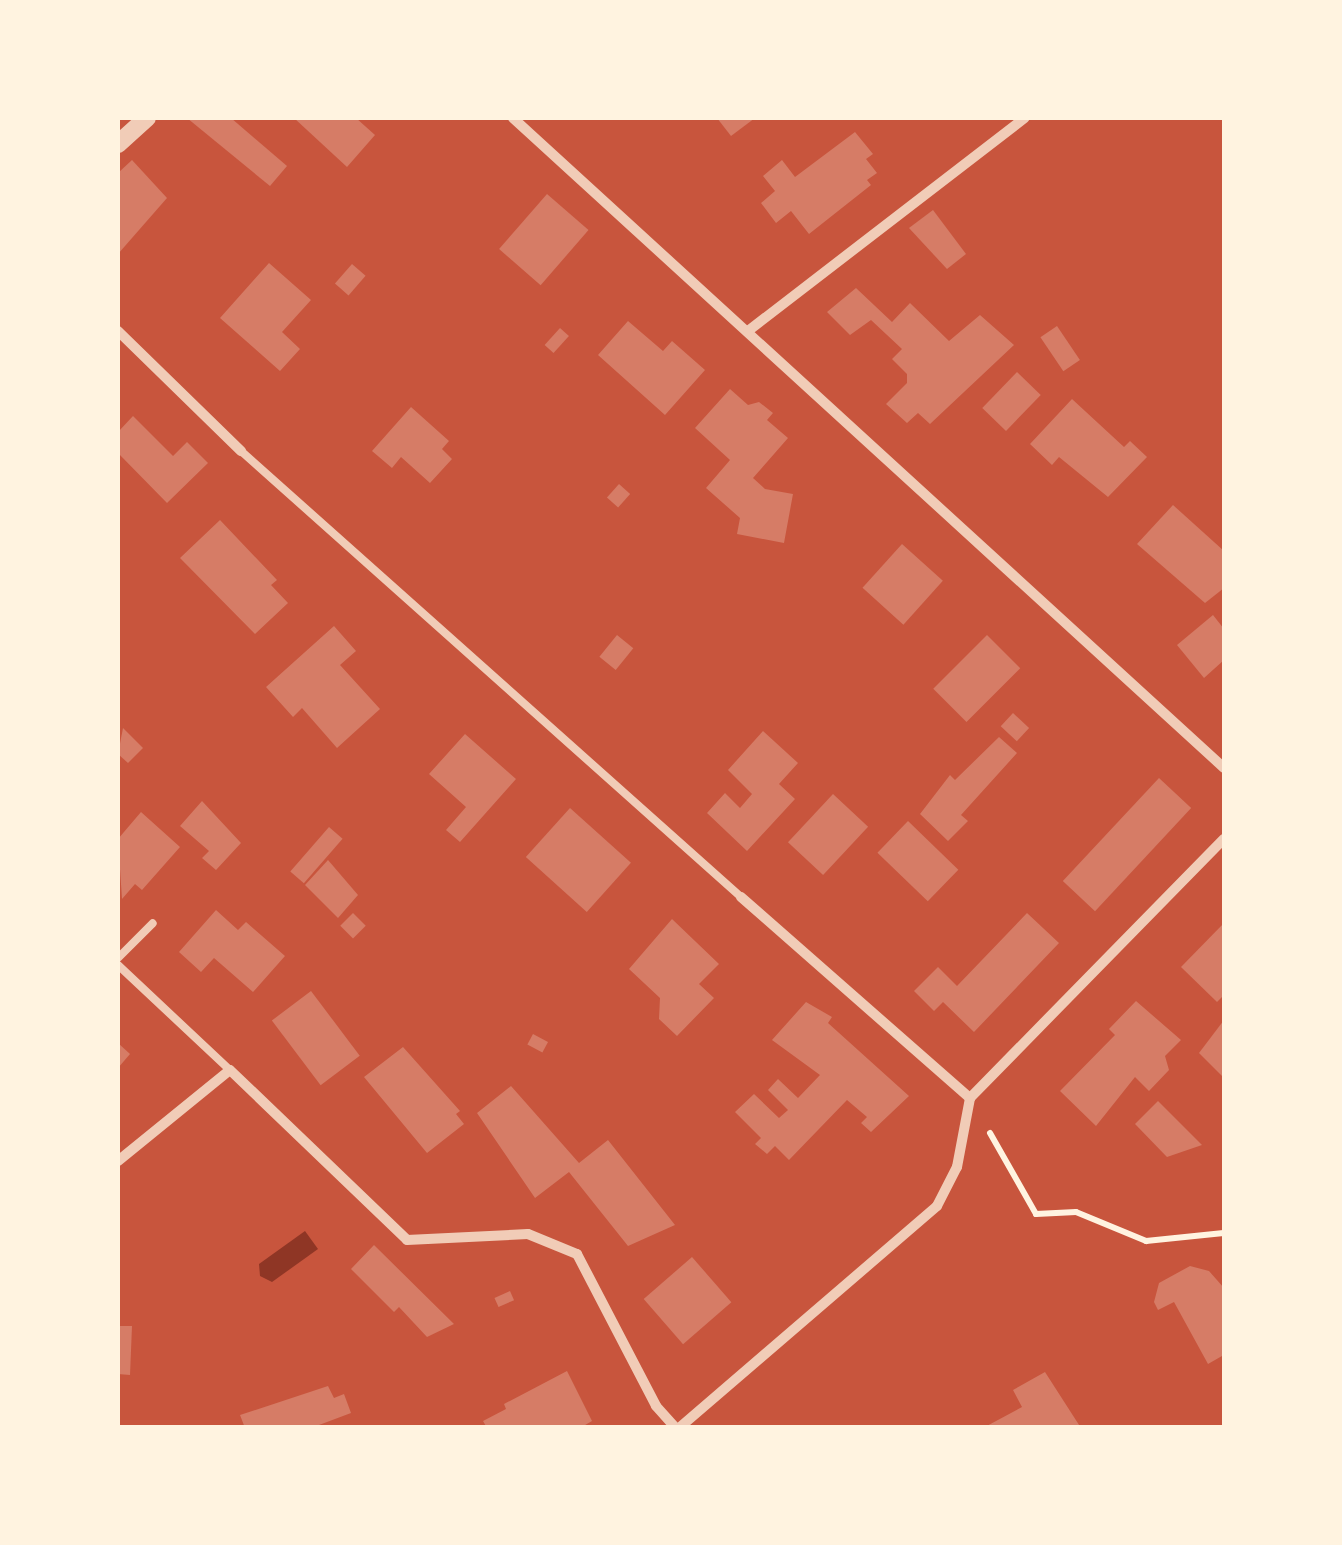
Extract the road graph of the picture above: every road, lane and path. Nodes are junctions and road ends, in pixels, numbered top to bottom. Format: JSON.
{"nodes":[{"id":1,"x":146,"y":118,"type":"edge"},
{"id":2,"x":513,"y":118,"type":"edge"},
{"id":3,"x":1025,"y":118,"type":"edge"},
{"id":4,"x":118,"y":144,"type":"edge"},
{"id":5,"x":118,"y":330,"type":"edge"},
{"id":6,"x":748,"y":330,"type":"junction"},
{"id":7,"x":241,"y":451,"type":"joint"},
{"id":8,"x":1224,"y":768,"type":"edge"},
{"id":9,"x":1224,"y":839,"type":"edge"},
{"id":10,"x":740,"y":897,"type":"joint"},
{"id":11,"x":153,"y":923,"type":"dead end"},
{"id":12,"x":118,"y":961,"type":"edge"},
{"id":13,"x":230,"y":1070,"type":"junction"},
{"id":14,"x":970,"y":1098,"type":"junction"},
{"id":15,"x":118,"y":1160,"type":"edge"},
{"id":16,"x":1224,"y":1233,"type":"edge"},
{"id":17,"x":678,"y":1428,"type":"edge"}],
"edges":[{"from":1,"to":4,"type":"street"},
{"from":2,"to":6,"type":"street"},
{"from":3,"to":6,"type":"street"},
{"from":5,"to":7,"type":"street"},
{"from":6,"to":8,"type":"street"},
{"from":7,"to":10,"type":"lane"},
{"from":9,"to":14,"type":"street"},
{"from":10,"to":14,"type":"street"},
{"from":11,"to":12,"type":"lane"},
{"from":12,"to":13,"type":"lane"},
{"from":13,"to":15,"type":"street"},
{"from":13,"to":17,"type":"street"},
{"from":14,"to":16,"type":"path"},
{"from":14,"to":17,"type":"street"}]}
